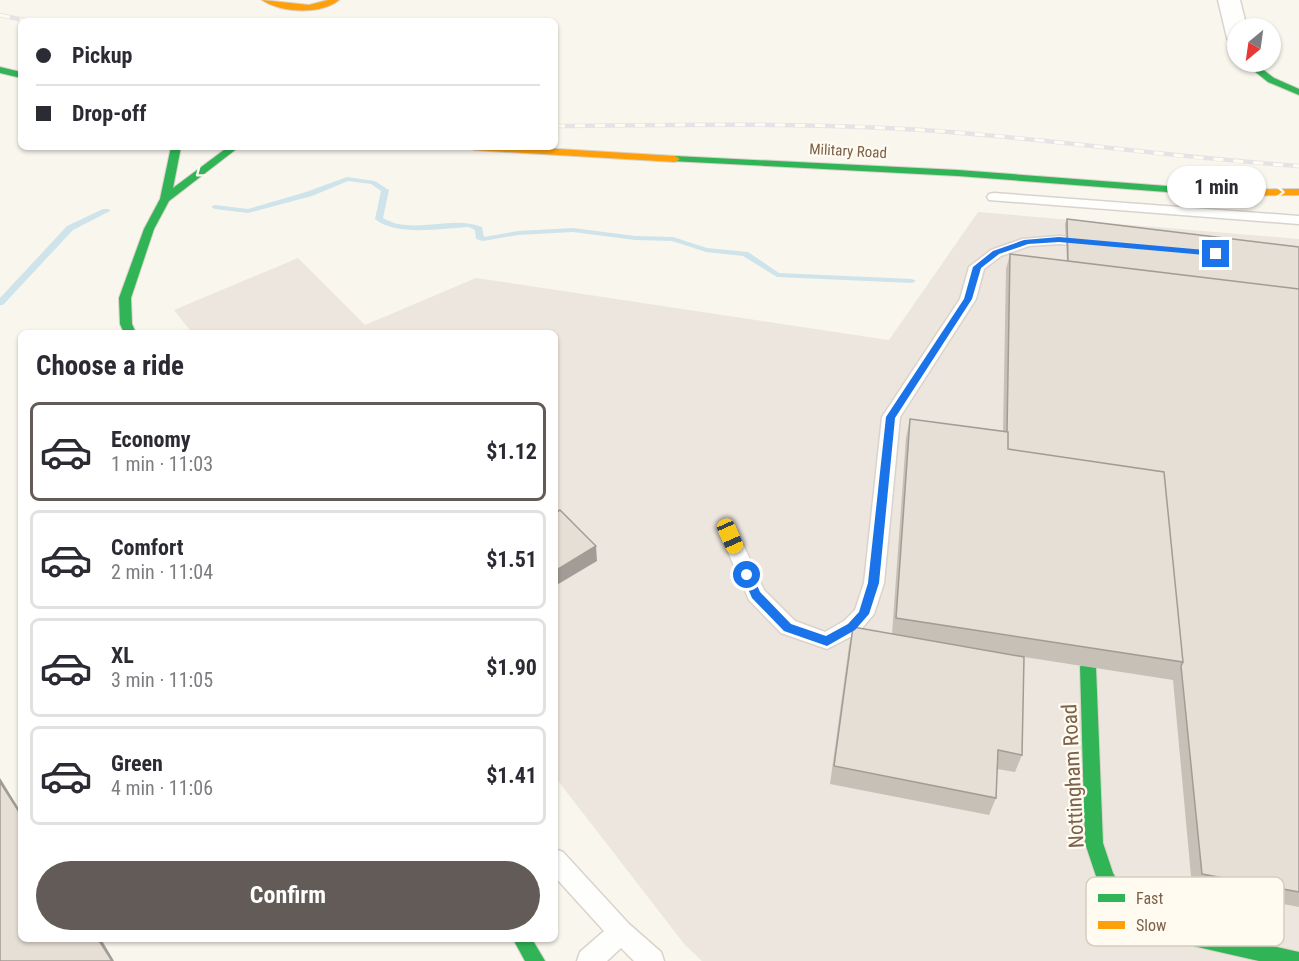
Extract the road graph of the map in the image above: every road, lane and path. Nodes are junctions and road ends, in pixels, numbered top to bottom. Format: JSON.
{"nodes":[{"id":1,"x":266,"y":0,"type":"edge"},
{"id":2,"x":335,"y":0,"type":"edge"},
{"id":3,"x":1229,"y":0,"type":"edge"},
{"id":4,"x":1233,"y":18,"type":"edge"},
{"id":5,"x":0,"y":70,"type":"edge"},
{"id":6,"x":1256,"y":72,"type":"edge"},
{"id":7,"x":18,"y":74,"type":"edge"},
{"id":8,"x":1299,"y":92,"type":"edge"},
{"id":9,"x":175,"y":150,"type":"edge"},
{"id":10,"x":215,"y":150,"type":"edge"},
{"id":11,"x":229,"y":150,"type":"edge"},
{"id":12,"x":521,"y":150,"type":"edge"},
{"id":13,"x":209,"y":151,"type":"dead end"},
{"id":14,"x":1299,"y":192,"type":"edge"},
{"id":15,"x":1219,"y":193,"type":"junction"},
{"id":16,"x":994,"y":197,"type":"dead end"},
{"id":17,"x":165,"y":199,"type":"junction"},
{"id":18,"x":1299,"y":205,"type":"edge"},
{"id":19,"x":1299,"y":220,"type":"edge"},
{"id":20,"x":1106,"y":244,"type":"edge"},
{"id":21,"x":128,"y":330,"type":"edge"},
{"id":22,"x":730,"y":536,"type":"dead end"},
{"id":23,"x":1088,"y":667,"type":"edge"},
{"id":24,"x":558,"y":863,"type":"edge"},
{"id":25,"x":1107,"y":877,"type":"edge"},
{"id":26,"x":621,"y":932,"type":"junction"},
{"id":27,"x":524,"y":942,"type":"edge"},
{"id":28,"x":1232,"y":946,"type":"edge"},
{"id":29,"x":537,"y":961,"type":"edge"},
{"id":30,"x":589,"y":961,"type":"edge"},
{"id":31,"x":652,"y":961,"type":"edge"},
{"id":32,"x":1299,"y":961,"type":"edge"}],
"edges":[{"from":1,"to":2,"type":"street"},
{"from":3,"to":4,"type":"street"},
{"from":5,"to":7,"type":"street"},
{"from":6,"to":8,"type":"street"},
{"from":9,"to":17,"type":"street"},
{"from":10,"to":13,"type":"street"},
{"from":11,"to":17,"type":"street","one_way":true},
{"from":12,"to":15,"type":"street","name":"Military Road"},
{"from":15,"to":14,"type":"street","name":"Military Road","one_way":true},
{"from":15,"to":18,"type":"street","name":"Military Road"},
{"from":16,"to":19,"type":"lane"},
{"from":17,"to":21,"type":"street"},
{"from":20,"to":22,"type":"lane"},
{"from":23,"to":25,"type":"street","name":"Nottingham Road"},
{"from":24,"to":26,"type":"lane"},
{"from":26,"to":30,"type":"lane"},
{"from":26,"to":31,"type":"lane"},
{"from":27,"to":29,"type":"street"},
{"from":28,"to":32,"type":"street","name":"Nottingham Road"}]}
